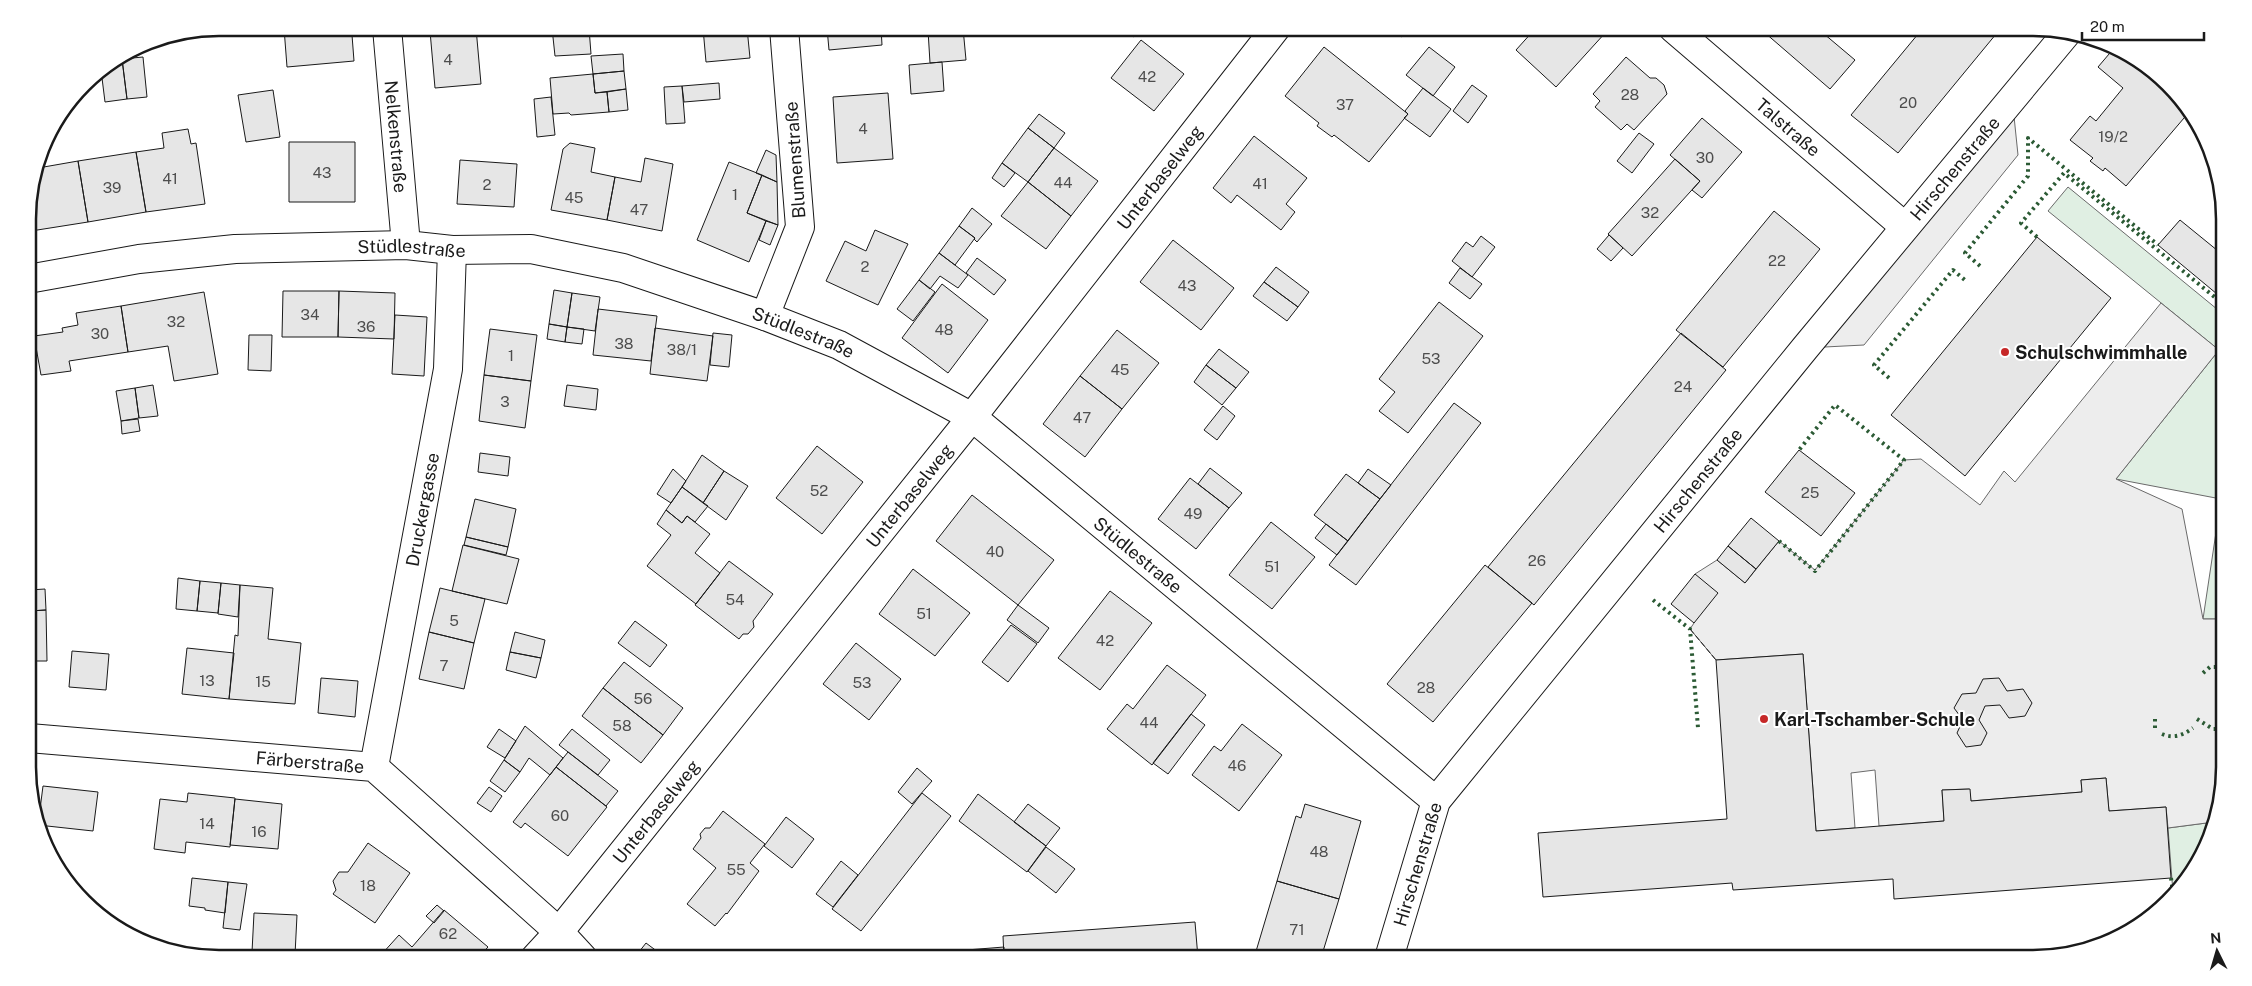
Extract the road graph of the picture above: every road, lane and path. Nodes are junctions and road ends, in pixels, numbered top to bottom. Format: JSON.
{"nodes":[{"id":1,"x":388,"y":36,"type":"edge"},
{"id":2,"x":785,"y":36,"type":"edge"},
{"id":3,"x":1270,"y":36,"type":"edge"},
{"id":4,"x":1682,"y":36,"type":"edge"},
{"id":5,"x":2062,"y":39,"type":"edge"},
{"id":6,"x":1905,"y":226,"type":"junction"},
{"id":7,"x":406,"y":245,"type":"junction"},
{"id":8,"x":452,"y":250,"type":"junction"},
{"id":9,"x":36,"y":278,"type":"edge"},
{"id":10,"x":765,"y":316,"type":"junction"},
{"id":11,"x":972,"y":417,"type":"junction"},
{"id":12,"x":36,"y":739,"type":"edge"},
{"id":13,"x":374,"y":767,"type":"junction"},
{"id":14,"x":1436,"y":800,"type":"junction"},
{"id":15,"x":559,"y":932,"type":"junction"},
{"id":16,"x":542,"y":950,"type":"edge"},
{"id":17,"x":576,"y":950,"type":"edge"},
{"id":18,"x":1391,"y":950,"type":"edge"}],
"edges":[{"from":1,"to":7,"type":"street","name":"Nelkenstraße"},
{"from":2,"to":10,"type":"street","name":"Blumenstraße"},
{"from":3,"to":11,"type":"street","name":"Unterbaselweg"},
{"from":4,"to":6,"type":"street","name":"Talstraße"},
{"from":5,"to":6,"type":"street","name":"Hirschenstraße"},
{"from":6,"to":14,"type":"street","name":"Hirschenstraße"},
{"from":7,"to":8,"type":"street","name":"Stüdlestraße"},
{"from":7,"to":9,"type":"street","name":"Stüdlestraße"},
{"from":8,"to":10,"type":"street","name":"Stüdlestraße"},
{"from":8,"to":13,"type":"street","name":"Druckergasse"},
{"from":10,"to":11,"type":"street","name":"Stüdlestraße"},
{"from":11,"to":14,"type":"street","name":"Stüdlestraße"},
{"from":11,"to":15,"type":"street","name":"Unterbaselweg"},
{"from":12,"to":13,"type":"street","name":"Färberstraße"},
{"from":13,"to":15,"type":"street","name":"Färberstraße"},
{"from":14,"to":18,"type":"street","name":"Hirschenstraße"},
{"from":15,"to":16,"type":"street","name":"Unterbaselweg"},
{"from":15,"to":17,"type":"street","name":"Färberstraße"}]}
